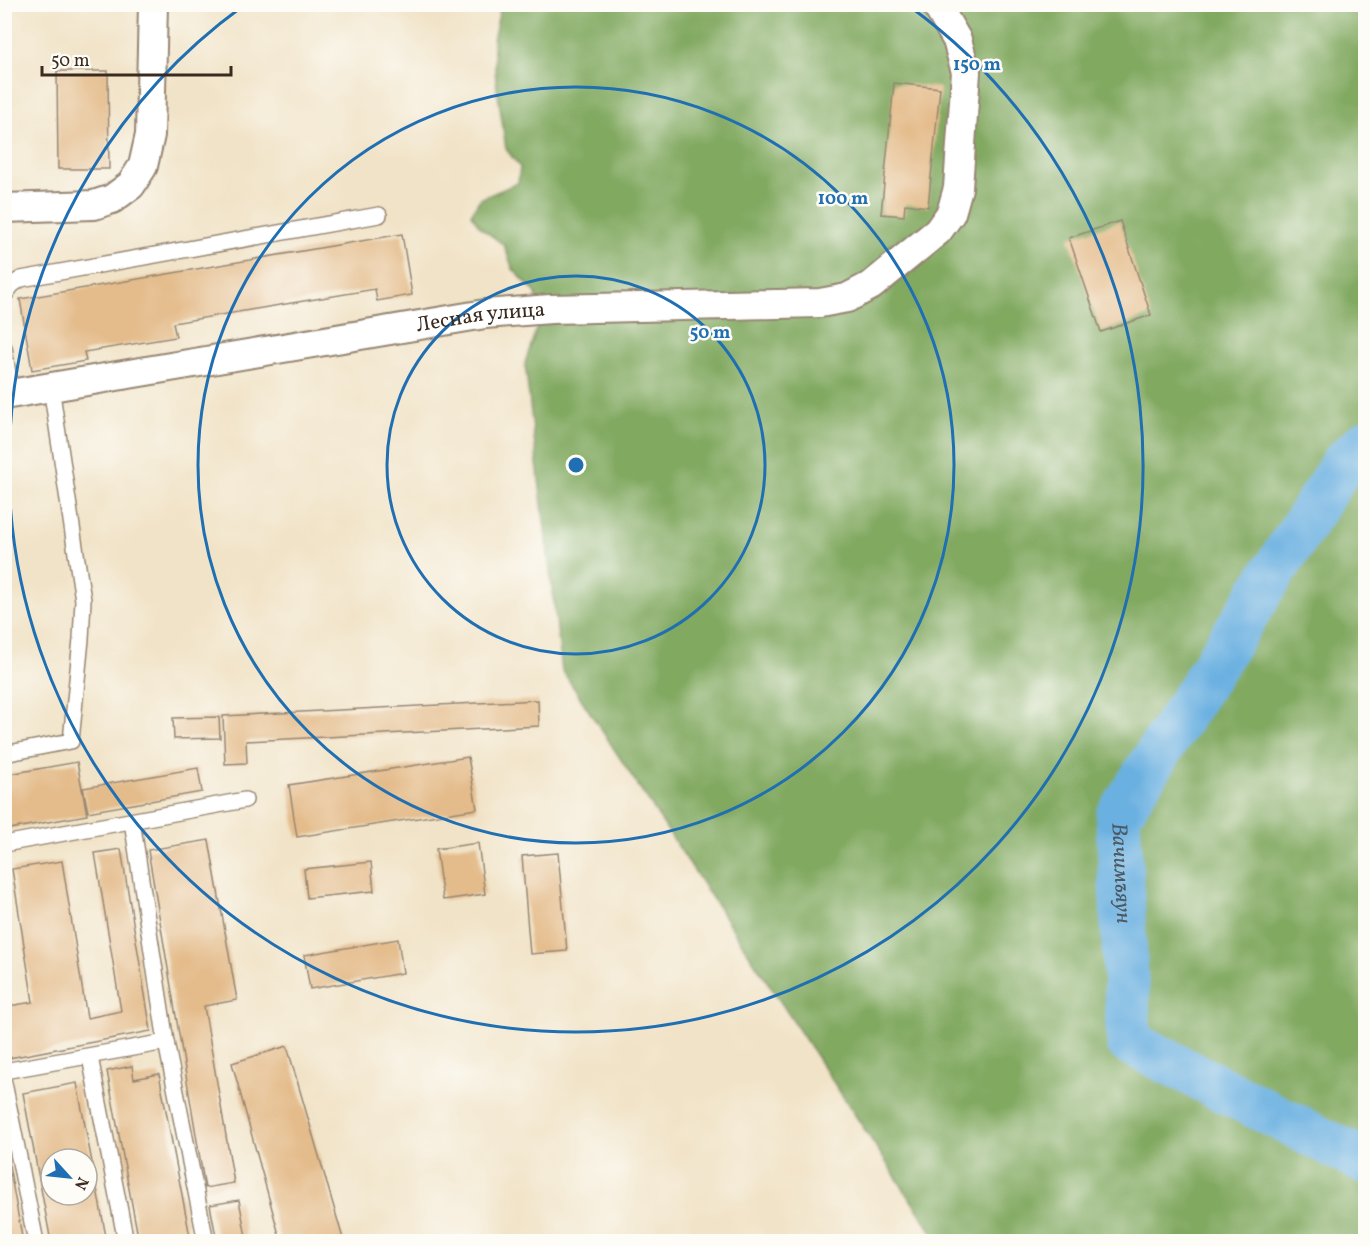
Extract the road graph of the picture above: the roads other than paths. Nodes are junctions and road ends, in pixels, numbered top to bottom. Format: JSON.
{"nodes":[{"id":1,"x":153,"y":4,"type":"edge"},
{"id":2,"x":936,"y":4,"type":"edge"},
{"id":3,"x":4,"y":208,"type":"edge"},
{"id":4,"x":379,"y":215,"type":"dead end"},
{"id":5,"x":4,"y":296,"type":"edge"},
{"id":6,"x":4,"y":347,"type":"edge"},
{"id":7,"x":51,"y":387,"type":"junction"},
{"id":8,"x":8,"y":395,"type":"edge"},
{"id":9,"x":4,"y":754,"type":"edge"},
{"id":10,"x":245,"y":800,"type":"dead end"},
{"id":11,"x":132,"y":821,"type":"junction"},
{"id":12,"x":4,"y":844,"type":"edge"},
{"id":13,"x":166,"y":1042,"type":"junction"},
{"id":14,"x":90,"y":1057,"type":"junction"},
{"id":15,"x":4,"y":1071,"type":"edge"},
{"id":16,"x":4,"y":1083,"type":"edge"},
{"id":17,"x":36,"y":1242,"type":"edge"},
{"id":18,"x":126,"y":1242,"type":"edge"},
{"id":19,"x":206,"y":1242,"type":"edge"}],
"edges":[{"from":1,"to":3,"type":"street"},
{"from":2,"to":7,"type":"street","name":"Лесная улица"},
{"from":4,"to":5,"type":"lane"},
{"from":6,"to":8,"type":"lane"},
{"from":7,"to":8,"type":"street","name":"Лесная улица"},
{"from":7,"to":9,"type":"lane"},
{"from":10,"to":11,"type":"lane"},
{"from":11,"to":12,"type":"lane"},
{"from":11,"to":13,"type":"lane"},
{"from":13,"to":14,"type":"lane"},
{"from":13,"to":19,"type":"lane"},
{"from":14,"to":15,"type":"lane"},
{"from":14,"to":18,"type":"lane"},
{"from":16,"to":17,"type":"lane"}]}
